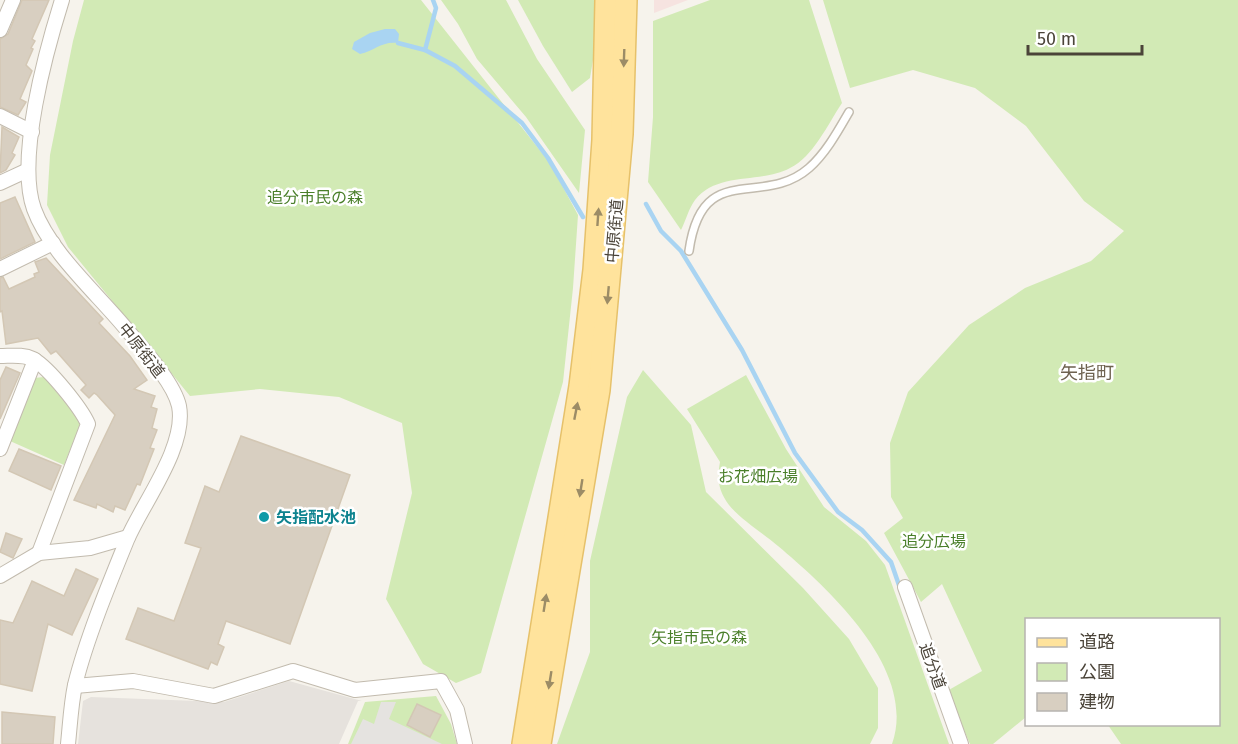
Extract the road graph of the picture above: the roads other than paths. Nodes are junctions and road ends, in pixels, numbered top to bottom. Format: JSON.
{"nodes":[{"id":1,"x":13,"y":0,"type":"edge"},
{"id":2,"x":62,"y":0,"type":"edge"},
{"id":3,"x":606,"y":0,"type":"edge"},
{"id":4,"x":626,"y":0,"type":"edge"},
{"id":5,"x":0,"y":30,"type":"edge"},
{"id":6,"x":849,"y":112,"type":"dead end"},
{"id":7,"x":0,"y":116,"type":"edge"},
{"id":8,"x":33,"y":132,"type":"junction"},
{"id":9,"x":28,"y":170,"type":"junction"},
{"id":10,"x":0,"y":183,"type":"edge"},
{"id":11,"x":52,"y":243,"type":"junction"},
{"id":12,"x":689,"y":251,"type":"dead end"},
{"id":13,"x":0,"y":269,"type":"edge"},
{"id":14,"x":0,"y":356,"type":"edge"},
{"id":15,"x":35,"y":360,"type":"junction"},
{"id":16,"x":0,"y":448,"type":"edge"},
{"id":17,"x":128,"y":537,"type":"junction"},
{"id":18,"x":39,"y":553,"type":"junction"},
{"id":19,"x":0,"y":576,"type":"edge"},
{"id":20,"x":905,"y":587,"type":"dead end"},
{"id":21,"x":75,"y":686,"type":"junction"},
{"id":22,"x":68,"y":744,"type":"edge"},
{"id":23,"x":465,"y":744,"type":"edge"},
{"id":24,"x":523,"y":744,"type":"edge"},
{"id":25,"x":540,"y":744,"type":"edge"},
{"id":26,"x":961,"y":744,"type":"edge"}],
"edges":[{"from":1,"to":5,"type":"street"},
{"from":2,"to":8,"type":"street","name":"中原街道"},
{"from":24,"to":3,"type":"main road","name":"中原街道","one_way":true},
{"from":4,"to":25,"type":"main road","name":"中原街道","one_way":true},
{"from":6,"to":12,"type":"lane"},
{"from":7,"to":8,"type":"street"},
{"from":8,"to":9,"type":"street","name":"中原街道"},
{"from":9,"to":10,"type":"street"},
{"from":9,"to":11,"type":"street","name":"中原街道"},
{"from":11,"to":13,"type":"street"},
{"from":11,"to":17,"type":"street","name":"中原街道"},
{"from":14,"to":15,"type":"street"},
{"from":15,"to":16,"type":"street"},
{"from":15,"to":18,"type":"street"},
{"from":17,"to":18,"type":"street"},
{"from":17,"to":21,"type":"street","name":"中原街道"},
{"from":18,"to":19,"type":"street"},
{"from":20,"to":26,"type":"street","name":"追分道"},
{"from":21,"to":22,"type":"street","name":"中原街道"},
{"from":21,"to":23,"type":"street"}]}
